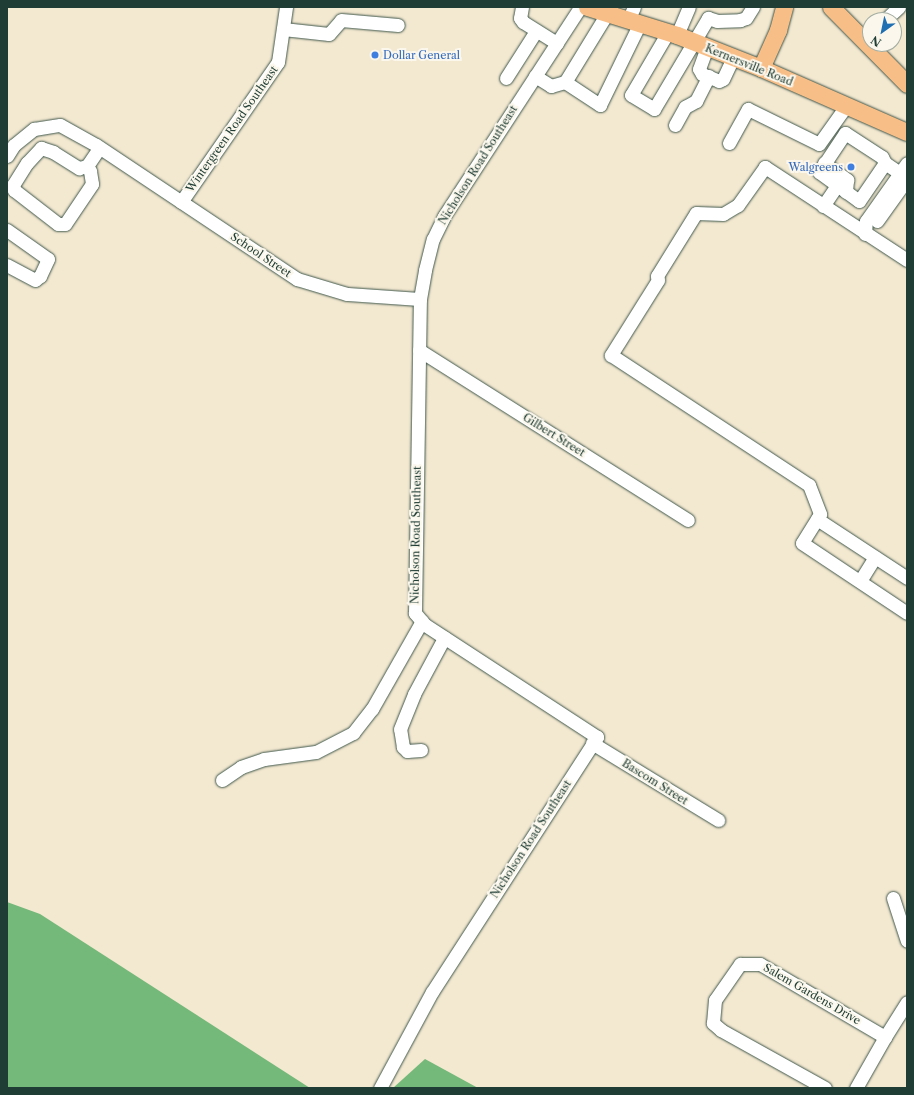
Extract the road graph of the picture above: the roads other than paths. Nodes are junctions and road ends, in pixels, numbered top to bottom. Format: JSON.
{"nodes":[{"id":1,"x":286,"y":7,"type":"edge"},
{"id":2,"x":522,"y":7,"type":"edge"},
{"id":3,"x":586,"y":7,"type":"edge"},
{"id":4,"x":689,"y":7,"type":"edge"},
{"id":5,"x":753,"y":7,"type":"edge"},
{"id":6,"x":784,"y":7,"type":"edge"},
{"id":7,"x":609,"y":10,"type":"edge"},
{"id":8,"x":831,"y":10,"type":"edge"},
{"id":9,"x":634,"y":17,"type":"edge"},
{"id":10,"x":398,"y":26,"type":"dead end"},
{"id":11,"x":283,"y":29,"type":"junction"},
{"id":12,"x":536,"y":31,"type":"junction"},
{"id":13,"x":862,"y":34,"type":"edge"},
{"id":14,"x":686,"y":39,"type":"junction"},
{"id":15,"x":557,"y":43,"type":"junction"},
{"id":16,"x":879,"y":52,"type":"edge"},
{"id":17,"x":733,"y":58,"type":"junction"},
{"id":18,"x":761,"y":68,"type":"junction"},
{"id":19,"x":535,"y":76,"type":"junction"},
{"id":20,"x":709,"y":76,"type":"junction"},
{"id":21,"x":506,"y":78,"type":"dead end"},
{"id":22,"x":564,"y":82,"type":"junction"},
{"id":23,"x":907,"y":84,"type":"edge"},
{"id":24,"x":846,"y":106,"type":"junction"},
{"id":25,"x":675,"y":125,"type":"dead end"},
{"id":26,"x":907,"y":132,"type":"edge"},
{"id":27,"x":729,"y":143,"type":"dead end"},
{"id":28,"x":99,"y":148,"type":"junction"},
{"id":29,"x":7,"y":156,"type":"edge"},
{"id":30,"x":885,"y":164,"type":"junction"},
{"id":31,"x":87,"y":166,"type":"junction"},
{"id":32,"x":904,"y":172,"type":"edge"},
{"id":33,"x":841,"y":188,"type":"junction"},
{"id":34,"x":859,"y":201,"type":"junction"},
{"id":35,"x":181,"y":202,"type":"junction"},
{"id":36,"x":823,"y":206,"type":"junction"},
{"id":37,"x":873,"y":211,"type":"junction"},
{"id":38,"x":7,"y":230,"type":"edge"},
{"id":39,"x":865,"y":234,"type":"junction"},
{"id":40,"x":907,"y":260,"type":"edge"},
{"id":41,"x":7,"y":265,"type":"edge"},
{"id":42,"x":420,"y":299,"type":"junction"},
{"id":43,"x":419,"y":350,"type":"junction"},
{"id":44,"x":817,"y":519,"type":"junction"},
{"id":45,"x":688,"y":520,"type":"dead end"},
{"id":46,"x":875,"y":557,"type":"junction"},
{"id":47,"x":907,"y":578,"type":"edge"},
{"id":48,"x":860,"y":581,"type":"junction"},
{"id":49,"x":907,"y":613,"type":"edge"},
{"id":50,"x":422,"y":621,"type":"junction"},
{"id":51,"x":444,"y":638,"type":"junction"},
{"id":52,"x":592,"y":743,"type":"junction"},
{"id":53,"x":421,"y":750,"type":"dead end"},
{"id":54,"x":222,"y":780,"type":"dead end"},
{"id":55,"x":718,"y":820,"type":"dead end"},
{"id":56,"x":893,"y":898,"type":"dead end"},
{"id":57,"x":907,"y":941,"type":"edge"},
{"id":58,"x":907,"y":1002,"type":"edge"},
{"id":59,"x":885,"y":1037,"type":"junction"},
{"id":60,"x":380,"y":1088,"type":"edge"},
{"id":61,"x":825,"y":1088,"type":"edge"},
{"id":62,"x":856,"y":1088,"type":"edge"}],
"edges":[{"from":1,"to":11,"type":"street","name":"Wintergreen Road Southeast"},
{"from":2,"to":12,"type":"street"},
{"from":3,"to":7,"type":"main road","name":"Kernersville Road"},
{"from":3,"to":15,"type":"street","name":"Nicholson Road Southeast"},
{"from":4,"to":14,"type":"street"},
{"from":5,"to":14,"type":"street"},
{"from":6,"to":18,"type":"main road"},
{"from":7,"to":9,"type":"main road","name":"Kernersville Road"},
{"from":7,"to":22,"type":"street"},
{"from":8,"to":13,"type":"main road"},
{"from":9,"to":14,"type":"main road","name":"Kernersville Road"},
{"from":9,"to":22,"type":"street"},
{"from":10,"to":11,"type":"street"},
{"from":11,"to":35,"type":"street","name":"Wintergreen Road Southeast"},
{"from":12,"to":15,"type":"street"},
{"from":12,"to":21,"type":"street"},
{"from":14,"to":14,"type":"street"},
{"from":14,"to":17,"type":"main road","name":"Kernersville Road"},
{"from":14,"to":20,"type":"street"},
{"from":15,"to":19,"type":"street","name":"Nicholson Road Southeast"},
{"from":16,"to":23,"type":"main road"},
{"from":17,"to":18,"type":"main road","name":"Kernersville Road"},
{"from":17,"to":20,"type":"street"},
{"from":18,"to":24,"type":"main road","name":"Kernersville Road"},
{"from":19,"to":22,"type":"street"},
{"from":19,"to":42,"type":"street","name":"Nicholson Road Southeast"},
{"from":20,"to":25,"type":"street"},
{"from":24,"to":26,"type":"main road","name":"Kernersville Road"},
{"from":24,"to":27,"type":"street"},
{"from":28,"to":29,"type":"street","name":"School Street"},
{"from":28,"to":31,"type":"street"},
{"from":28,"to":35,"type":"street","name":"School Street"},
{"from":30,"to":32,"type":"street"},
{"from":30,"to":33,"type":"street"},
{"from":30,"to":34,"type":"street"},
{"from":31,"to":31,"type":"street"},
{"from":32,"to":37,"type":"street"},
{"from":32,"to":39,"type":"street"},
{"from":33,"to":34,"type":"street"},
{"from":33,"to":36,"type":"street"},
{"from":34,"to":37,"type":"street"},
{"from":35,"to":42,"type":"street","name":"School Street"},
{"from":36,"to":39,"type":"street"},
{"from":36,"to":44,"type":"street"},
{"from":37,"to":39,"type":"street"},
{"from":38,"to":41,"type":"street"},
{"from":39,"to":40,"type":"street"},
{"from":42,"to":43,"type":"street","name":"Nicholson Road Southeast"},
{"from":43,"to":45,"type":"street","name":"Gilbert Street"},
{"from":43,"to":50,"type":"street","name":"Nicholson Road Southeast"},
{"from":44,"to":46,"type":"street"},
{"from":44,"to":48,"type":"street"},
{"from":46,"to":47,"type":"street"},
{"from":46,"to":48,"type":"street"},
{"from":48,"to":49,"type":"street"},
{"from":50,"to":51,"type":"street"},
{"from":50,"to":54,"type":"street"},
{"from":51,"to":52,"type":"street"},
{"from":51,"to":53,"type":"street"},
{"from":52,"to":55,"type":"street","name":"Bascom Street"},
{"from":52,"to":60,"type":"street","name":"Nicholson Road Southeast"},
{"from":56,"to":57,"type":"street"},
{"from":58,"to":59,"type":"street"},
{"from":59,"to":61,"type":"street","name":"Salem Gardens Drive"},
{"from":59,"to":62,"type":"street"}]}
